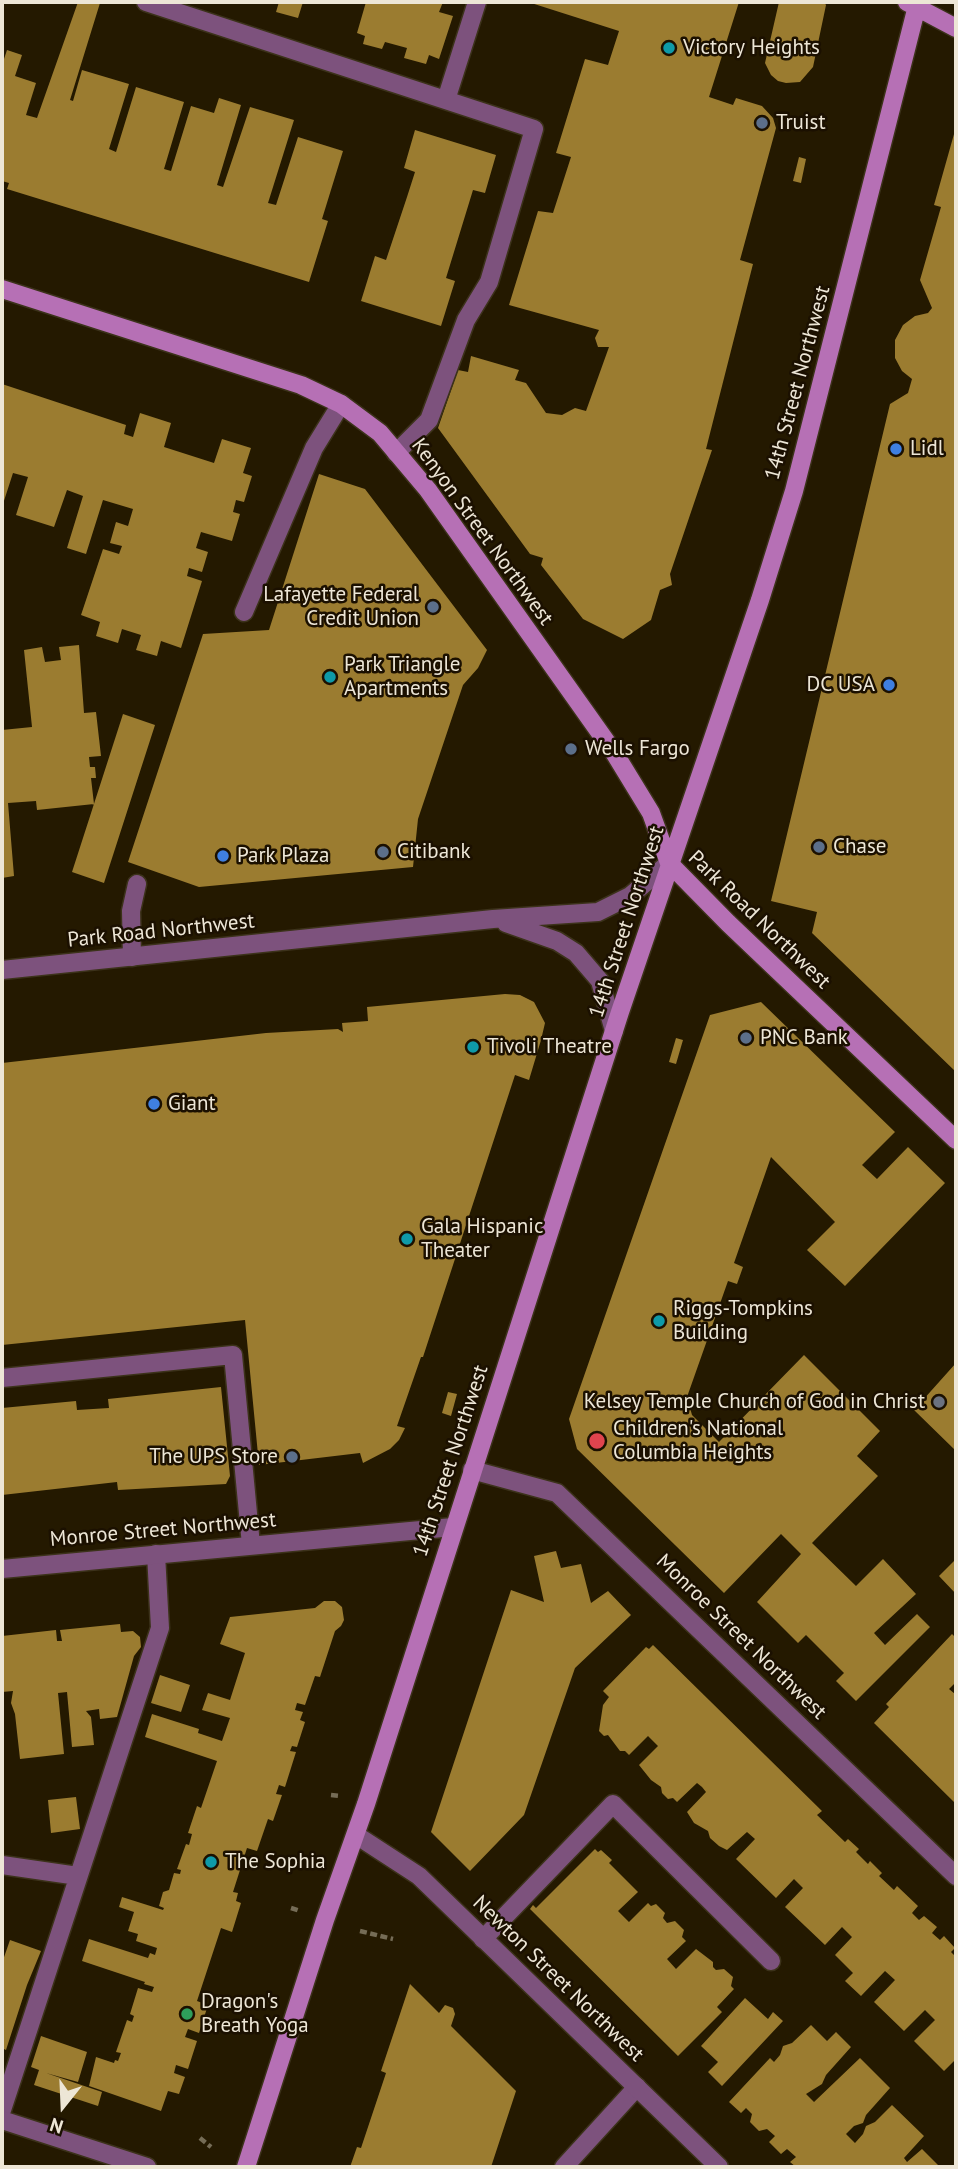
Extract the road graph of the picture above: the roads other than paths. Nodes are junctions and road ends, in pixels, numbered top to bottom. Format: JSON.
{"nodes":[{"id":1,"x":146,"y":2,"type":"edge"},
{"id":2,"x":477,"y":2,"type":"edge"},
{"id":3,"x":914,"y":4,"type":"edge"},
{"id":4,"x":956,"y":28,"type":"edge"},
{"id":5,"x":446,"y":100,"type":"junction"},
{"id":6,"x":2,"y":289,"type":"edge"},
{"id":7,"x":341,"y":404,"type":"junction"},
{"id":8,"x":396,"y":453,"type":"junction"},
{"id":9,"x":244,"y":612,"type":"dead end"},
{"id":10,"x":669,"y":863,"type":"junction"},
{"id":11,"x":137,"y":884,"type":"dead end"},
{"id":12,"x":493,"y":919,"type":"junction"},
{"id":13,"x":132,"y":957,"type":"junction"},
{"id":14,"x":2,"y":970,"type":"edge"},
{"id":15,"x":614,"y":1031,"type":"junction"},
{"id":16,"x":956,"y":1140,"type":"edge"},
{"id":17,"x":2,"y":1378,"type":"edge"},
{"id":18,"x":472,"y":1469,"type":"junction"},
{"id":19,"x":453,"y":1527,"type":"junction"},
{"id":20,"x":251,"y":1545,"type":"junction"},
{"id":21,"x":156,"y":1554,"type":"junction"},
{"id":22,"x":2,"y":1569,"type":"edge"},
{"id":23,"x":356,"y":1835,"type":"junction"},
{"id":24,"x":2,"y":1865,"type":"edge"},
{"id":25,"x":78,"y":1876,"type":"junction"},
{"id":26,"x":956,"y":1876,"type":"edge"},
{"id":27,"x":483,"y":1939,"type":"junction"},
{"id":28,"x":771,"y":1961,"type":"dead end"},
{"id":29,"x":637,"y":2087,"type":"junction"},
{"id":30,"x":2,"y":2110,"type":"edge"},
{"id":31,"x":2,"y":2120,"type":"edge"},
{"id":32,"x":147,"y":2167,"type":"edge"},
{"id":33,"x":246,"y":2167,"type":"edge"},
{"id":34,"x":564,"y":2167,"type":"edge"},
{"id":35,"x":719,"y":2167,"type":"edge"}],
"edges":[{"from":1,"to":5,"type":"street"},
{"from":2,"to":5,"type":"street"},
{"from":3,"to":4,"type":"main road"},
{"from":3,"to":10,"type":"main road","name":"14th Street Northwest"},
{"from":5,"to":8,"type":"street"},
{"from":6,"to":7,"type":"main road","name":"Kenyon Street Northwest"},
{"from":7,"to":8,"type":"main road","name":"Kenyon Street Northwest"},
{"from":7,"to":9,"type":"street"},
{"from":8,"to":10,"type":"main road","name":"Kenyon Street Northwest"},
{"from":10,"to":12,"type":"street","name":"Park Road Northwest"},
{"from":10,"to":15,"type":"main road","name":"14th Street Northwest"},
{"from":10,"to":16,"type":"main road","name":"Park Road Northwest"},
{"from":11,"to":13,"type":"street"},
{"from":12,"to":13,"type":"street","name":"Park Road Northwest"},
{"from":12,"to":15,"type":"street","name":"Park Road Northwest"},
{"from":13,"to":14,"type":"street","name":"Park Road Northwest"},
{"from":15,"to":18,"type":"main road","name":"14th Street Northwest"},
{"from":17,"to":20,"type":"street"},
{"from":18,"to":19,"type":"main road","name":"14th Street Northwest"},
{"from":18,"to":26,"type":"street","name":"Monroe Street Northwest"},
{"from":19,"to":20,"type":"street","name":"Monroe Street Northwest"},
{"from":19,"to":23,"type":"main road","name":"14th Street Northwest"},
{"from":20,"to":21,"type":"street","name":"Monroe Street Northwest"},
{"from":21,"to":22,"type":"street","name":"Monroe Street Northwest"},
{"from":21,"to":25,"type":"street"},
{"from":23,"to":27,"type":"street","name":"Newton Street Northwest"},
{"from":23,"to":33,"type":"main road","name":"14th Street Northwest"},
{"from":24,"to":25,"type":"street"},
{"from":25,"to":30,"type":"street"},
{"from":27,"to":28,"type":"street"},
{"from":27,"to":29,"type":"street","name":"Newton Street Northwest"},
{"from":29,"to":34,"type":"street"},
{"from":29,"to":35,"type":"street","name":"Newton Street Northwest"},
{"from":31,"to":32,"type":"street"}]}
